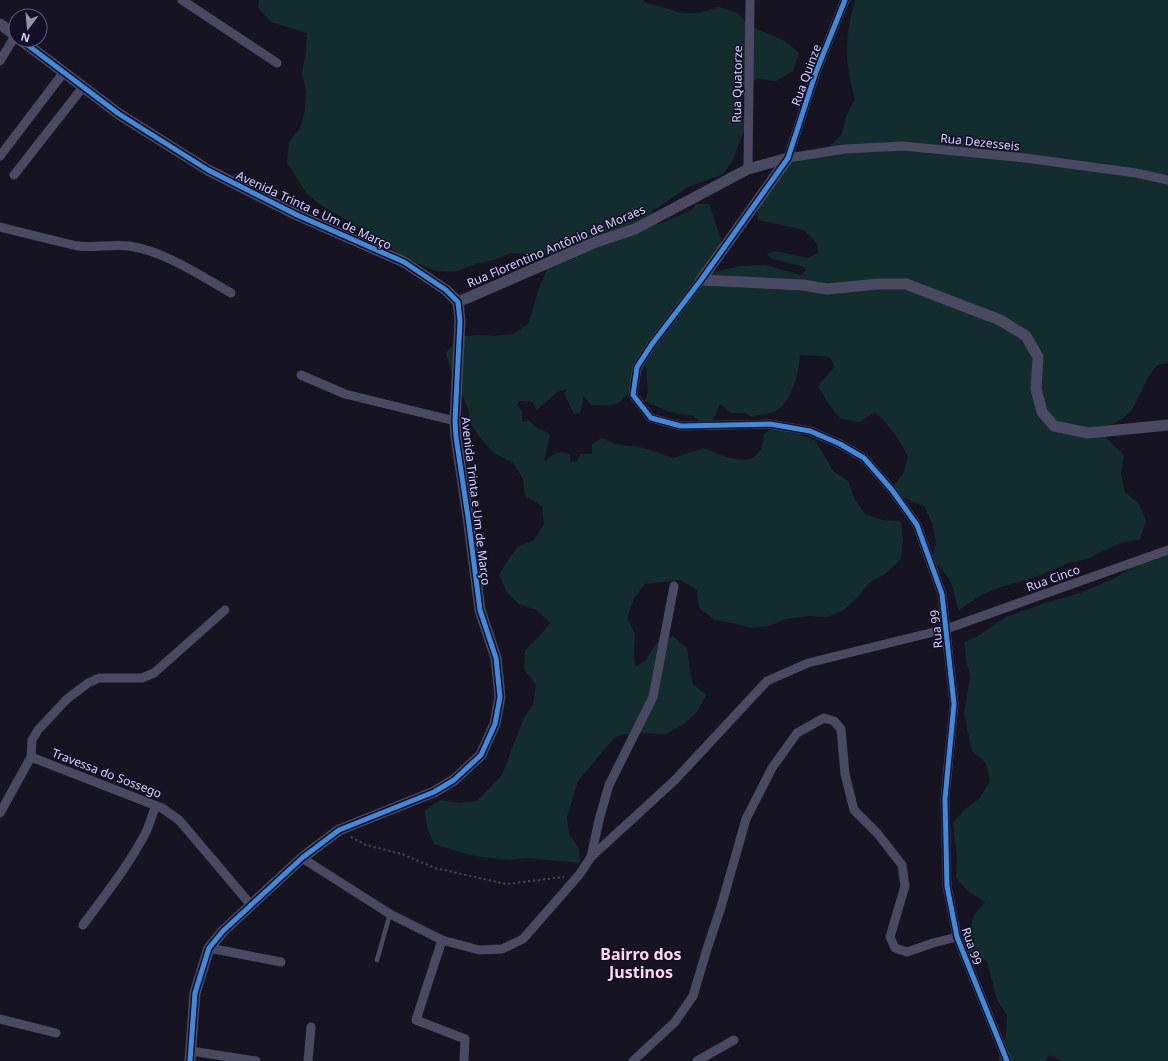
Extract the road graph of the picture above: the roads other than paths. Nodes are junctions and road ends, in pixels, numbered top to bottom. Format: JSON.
{"nodes":[{"id":1,"x":182,"y":0,"type":"edge"},
{"id":2,"x":750,"y":0,"type":"edge"},
{"id":3,"x":845,"y":0,"type":"edge"},
{"id":4,"x":0,"y":24,"type":"edge"},
{"id":5,"x":8,"y":30,"type":"edge"},
{"id":6,"x":9,"y":48,"type":"edge"},
{"id":7,"x":32,"y":48,"type":"edge"},
{"id":8,"x":0,"y":61,"type":"edge"},
{"id":9,"x":277,"y":63,"type":"dead end"},
{"id":10,"x":64,"y":72,"type":"junction"},
{"id":11,"x":83,"y":87,"type":"junction"},
{"id":12,"x":0,"y":156,"type":"edge"},
{"id":13,"x":788,"y":158,"type":"junction"},
{"id":14,"x":748,"y":169,"type":"junction"},
{"id":15,"x":14,"y":175,"type":"dead end"},
{"id":16,"x":1168,"y":180,"type":"edge"},
{"id":17,"x":0,"y":227,"type":"edge"},
{"id":18,"x":701,"y":280,"type":"junction"},
{"id":19,"x":231,"y":293,"type":"dead end"},
{"id":20,"x":458,"y":302,"type":"junction"},
{"id":21,"x":301,"y":375,"type":"dead end"},
{"id":22,"x":455,"y":421,"type":"junction"},
{"id":23,"x":1168,"y":425,"type":"edge"},
{"id":24,"x":1168,"y":550,"type":"edge"},
{"id":25,"x":674,"y":586,"type":"dead end"},
{"id":26,"x":225,"y":610,"type":"dead end"},
{"id":27,"x":946,"y":629,"type":"junction"},
{"id":28,"x":31,"y":757,"type":"junction"},
{"id":29,"x":156,"y":806,"type":"junction"},
{"id":30,"x":0,"y":813,"type":"edge"},
{"id":31,"x":591,"y":857,"type":"junction"},
{"id":32,"x":302,"y":858,"type":"junction"},
{"id":33,"x":251,"y":905,"type":"junction"},
{"id":34,"x":390,"y":914,"type":"junction"},
{"id":35,"x":83,"y":925,"type":"dead end"},
{"id":36,"x":957,"y":937,"type":"junction"},
{"id":37,"x":442,"y":940,"type":"junction"},
{"id":38,"x":209,"y":948,"type":"junction"},
{"id":39,"x":377,"y":960,"type":"dead end"},
{"id":40,"x":281,"y":962,"type":"dead end"},
{"id":41,"x":0,"y":1019,"type":"edge"},
{"id":42,"x":311,"y":1027,"type":"dead end"},
{"id":43,"x":56,"y":1033,"type":"dead end"},
{"id":44,"x":734,"y":1040,"type":"dead end"},
{"id":45,"x":1002,"y":1050,"type":"junction"},
{"id":46,"x":190,"y":1056,"type":"edge"},
{"id":47,"x":256,"y":1061,"type":"edge"},
{"id":48,"x":308,"y":1061,"type":"edge"},
{"id":49,"x":464,"y":1061,"type":"edge"},
{"id":50,"x":633,"y":1061,"type":"edge"},
{"id":51,"x":697,"y":1061,"type":"edge"},
{"id":52,"x":1000,"y":1061,"type":"edge"},
{"id":53,"x":1007,"y":1061,"type":"edge"}],
"edges":[{"from":1,"to":9,"type":"street"},
{"from":2,"to":14,"type":"street","name":"Rua Quatorze"},
{"from":3,"to":13,"type":"street","name":"Rua Quinze"},
{"from":4,"to":5,"type":"street","name":"Avenida Trinta e Um de Março"},
{"from":6,"to":8,"type":"street"},
{"from":7,"to":10,"type":"street","name":"Avenida Trinta e Um de Março"},
{"from":10,"to":11,"type":"street","name":"Avenida Trinta e Um de Março"},
{"from":10,"to":12,"type":"street"},
{"from":11,"to":15,"type":"street"},
{"from":11,"to":20,"type":"street","name":"Avenida Trinta e Um de Março"},
{"from":13,"to":14,"type":"street"},
{"from":13,"to":16,"type":"street","name":"Rua Dezesseis"},
{"from":13,"to":18,"type":"street"},
{"from":14,"to":20,"type":"street","name":"Rua Florentino Antônio de Moraes"},
{"from":17,"to":19,"type":"street"},
{"from":18,"to":23,"type":"street"},
{"from":18,"to":27,"type":"street","name":"Rua 99"},
{"from":20,"to":22,"type":"street","name":"Avenida Trinta e Um de Março"},
{"from":21,"to":22,"type":"street"},
{"from":22,"to":32,"type":"street","name":"Avenida Trinta e Um de Março"},
{"from":24,"to":27,"type":"street","name":"Rua Cinco"},
{"from":25,"to":31,"type":"street"},
{"from":26,"to":28,"type":"street"},
{"from":27,"to":31,"type":"street","name":"Rua Cinco"},
{"from":27,"to":36,"type":"street","name":"Rua 99"},
{"from":28,"to":29,"type":"street","name":"Travessa do Sossego"},
{"from":28,"to":30,"type":"street"},
{"from":29,"to":33,"type":"street","name":"Travessa do Sossego"},
{"from":29,"to":35,"type":"street"},
{"from":31,"to":37,"type":"street"},
{"from":32,"to":33,"type":"street","name":"Avenida Trinta e Um de Março"},
{"from":32,"to":34,"type":"street"},
{"from":33,"to":38,"type":"street","name":"Avenida Trinta e Um de Março"},
{"from":34,"to":37,"type":"street"},
{"from":34,"to":39,"type":"lane"},
{"from":36,"to":45,"type":"street","name":"Rua 99"},
{"from":36,"to":50,"type":"street"},
{"from":37,"to":49,"type":"street"},
{"from":38,"to":40,"type":"street"},
{"from":38,"to":46,"type":"street","name":"Avenida Trinta e Um de Março"},
{"from":41,"to":43,"type":"street"},
{"from":42,"to":48,"type":"street"},
{"from":44,"to":51,"type":"street"},
{"from":45,"to":52,"type":"street"},
{"from":45,"to":53,"type":"street","name":"Rua 99"},
{"from":46,"to":47,"type":"street"}]}
